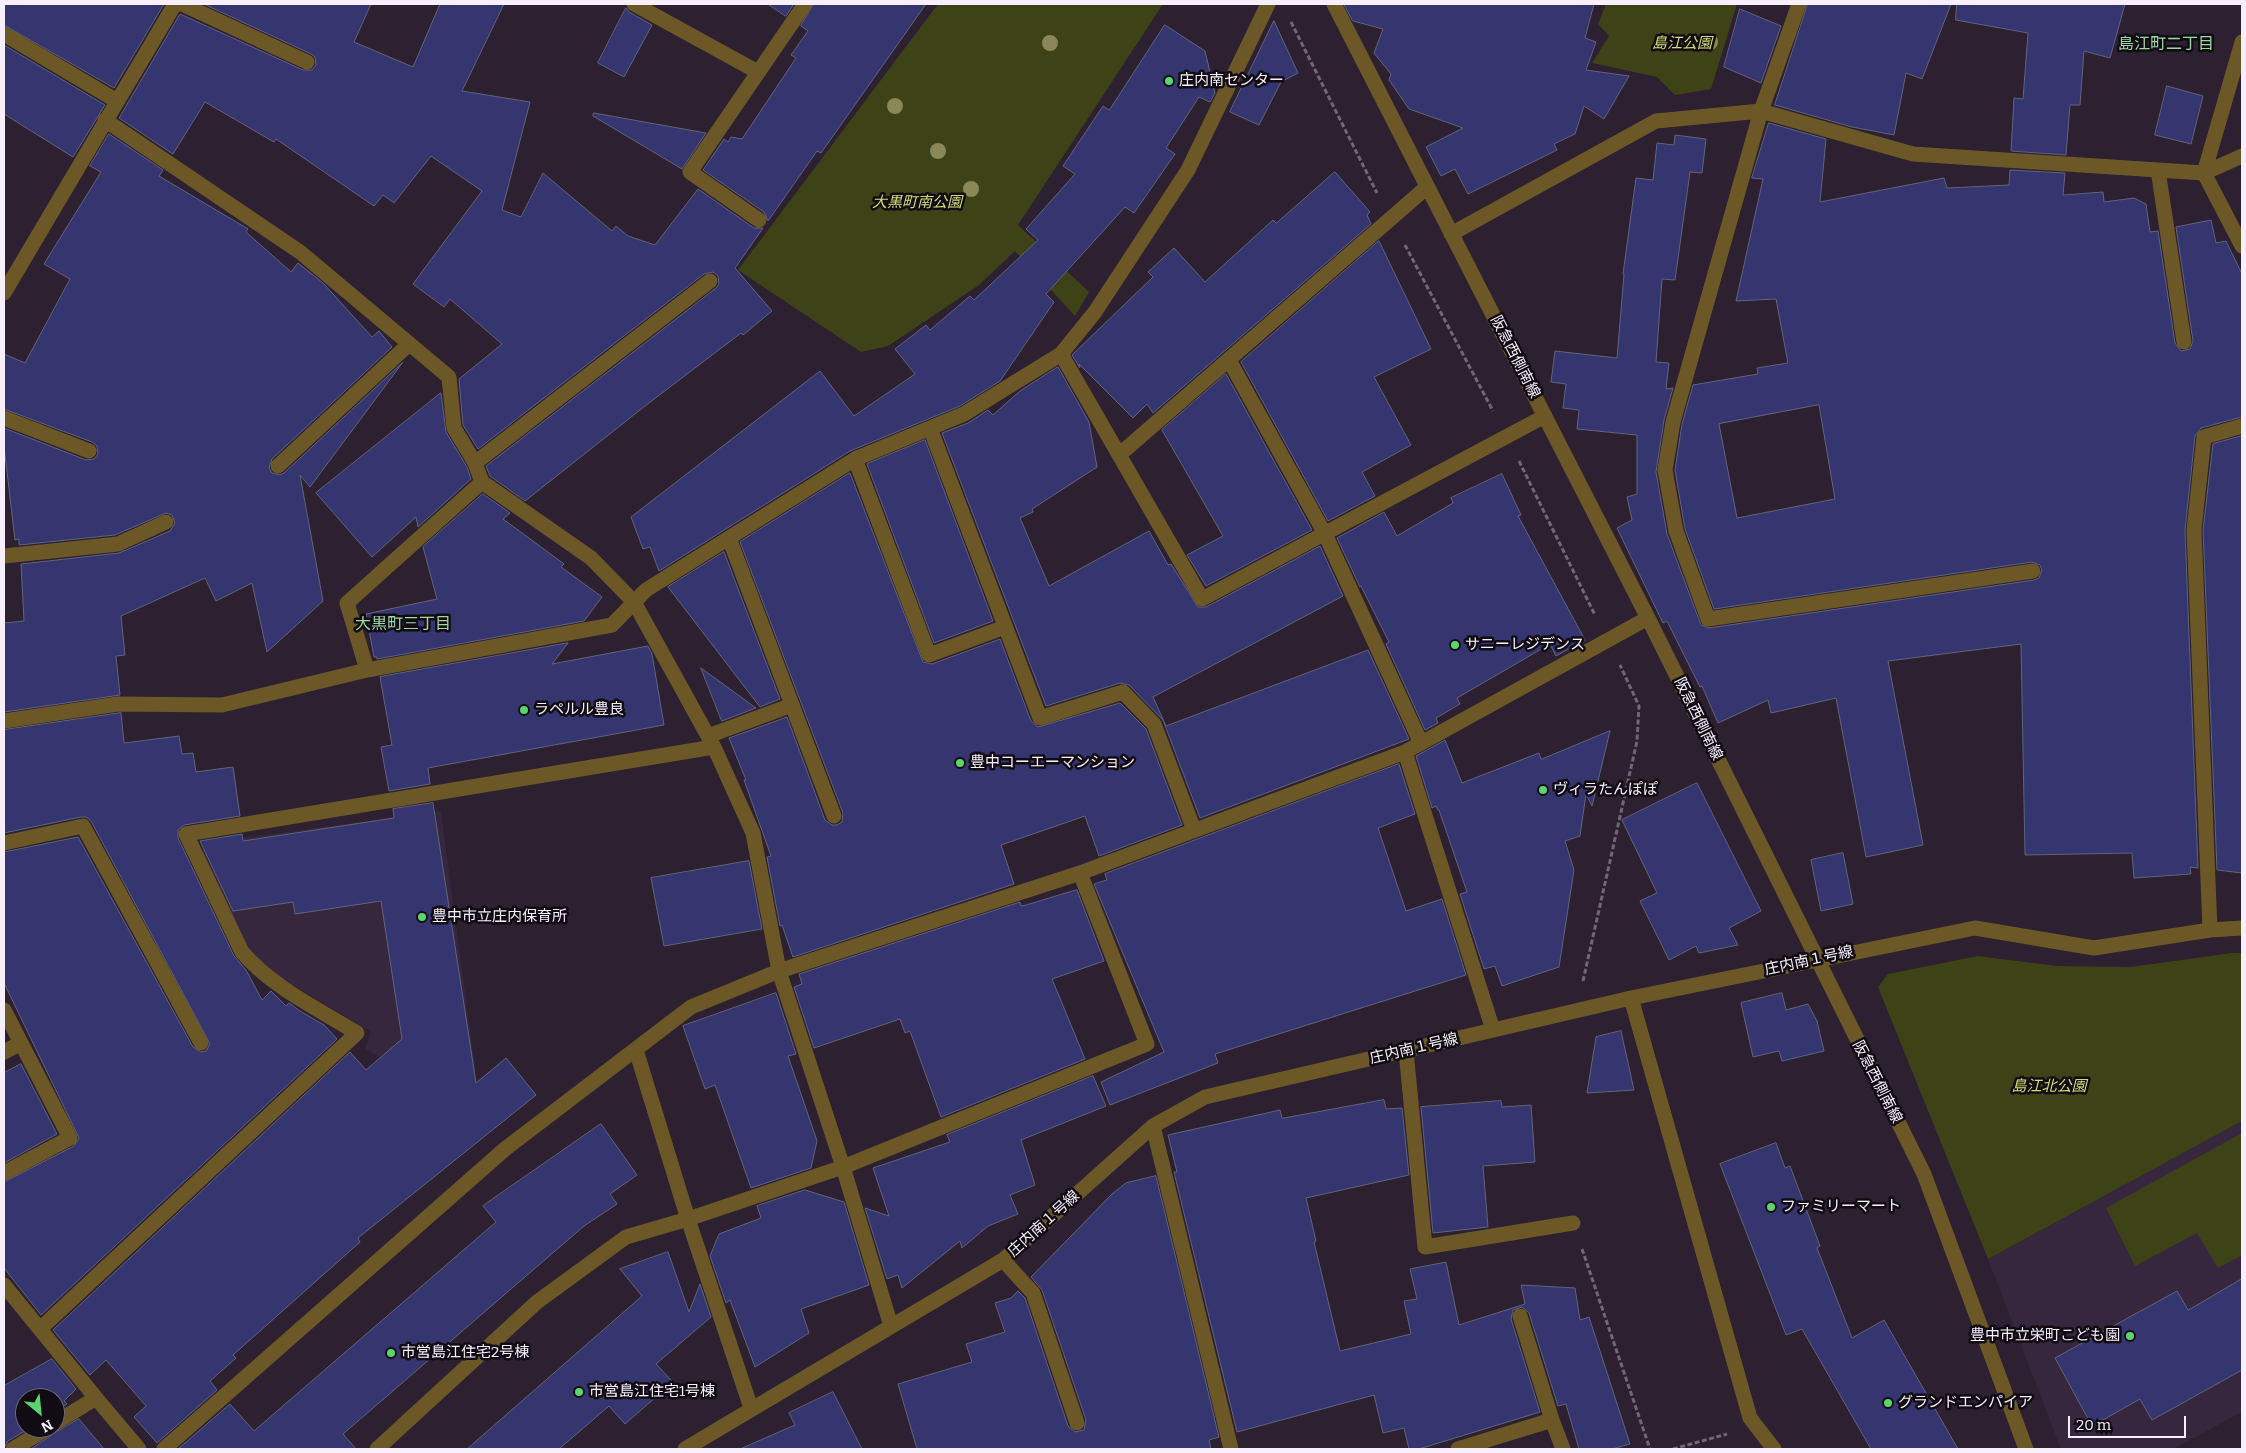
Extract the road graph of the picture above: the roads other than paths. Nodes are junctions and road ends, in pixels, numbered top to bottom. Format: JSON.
{"nodes":[{"id":1,"x":175,"y":4,"type":"edge"},
{"id":2,"x":182,"y":4,"type":"edge"},
{"id":3,"x":634,"y":4,"type":"edge"},
{"id":4,"x":805,"y":4,"type":"edge"},
{"id":5,"x":1268,"y":4,"type":"edge"},
{"id":6,"x":1334,"y":4,"type":"edge"},
{"id":7,"x":1799,"y":4,"type":"edge"},
{"id":8,"x":4,"y":34,"type":"edge"},
{"id":9,"x":2242,"y":42,"type":"edge"},
{"id":10,"x":307,"y":62,"type":"dead end"},
{"id":11,"x":758,"y":72,"type":"junction"},
{"id":12,"x":117,"y":100,"type":"junction"},
{"id":13,"x":1761,"y":111,"type":"junction"},
{"id":14,"x":105,"y":120,"type":"junction"},
{"id":15,"x":2242,"y":156,"type":"edge"},
{"id":16,"x":2158,"y":170,"type":"junction"},
{"id":17,"x":2204,"y":172,"type":"junction"},
{"id":18,"x":1428,"y":187,"type":"junction"},
{"id":19,"x":759,"y":220,"type":"dead end"},
{"id":20,"x":1451,"y":234,"type":"junction"},
{"id":21,"x":2242,"y":246,"type":"edge"},
{"id":22,"x":710,"y":281,"type":"dead end"},
{"id":23,"x":4,"y":293,"type":"edge"},
{"id":24,"x":2184,"y":342,"type":"dead end"},
{"id":25,"x":409,"y":344,"type":"junction"},
{"id":26,"x":1061,"y":354,"type":"junction"},
{"id":27,"x":1230,"y":360,"type":"junction"},
{"id":28,"x":1545,"y":416,"type":"junction"},
{"id":29,"x":4,"y":418,"type":"edge"},
{"id":30,"x":2242,"y":426,"type":"edge"},
{"id":31,"x":930,"y":428,"type":"junction"},
{"id":32,"x":89,"y":451,"type":"dead end"},
{"id":33,"x":1119,"y":455,"type":"junction"},
{"id":34,"x":855,"y":460,"type":"junction"},
{"id":35,"x":475,"y":463,"type":"junction"},
{"id":36,"x":278,"y":466,"type":"dead end"},
{"id":37,"x":482,"y":482,"type":"junction"},
{"id":38,"x":166,"y":522,"type":"dead end"},
{"id":39,"x":1325,"y":534,"type":"junction"},
{"id":40,"x":729,"y":538,"type":"junction"},
{"id":41,"x":4,"y":556,"type":"edge"},
{"id":42,"x":2033,"y":571,"type":"dead end"},
{"id":43,"x":634,"y":602,"type":"junction"},
{"id":44,"x":1648,"y":618,"type":"junction"},
{"id":45,"x":1006,"y":627,"type":"junction"},
{"id":46,"x":367,"y":670,"type":"junction"},
{"id":47,"x":792,"y":704,"type":"junction"},
{"id":48,"x":4,"y":721,"type":"edge"},
{"id":49,"x":711,"y":742,"type":"junction"},
{"id":50,"x":1421,"y":743,"type":"junction"},
{"id":51,"x":1405,"y":752,"type":"junction"},
{"id":52,"x":834,"y":816,"type":"dead end"},
{"id":53,"x":1194,"y":830,"type":"junction"},
{"id":54,"x":4,"y":843,"type":"edge"},
{"id":55,"x":1080,"y":873,"type":"junction"},
{"id":56,"x":2242,"y":928,"type":"edge"},
{"id":57,"x":2210,"y":930,"type":"junction"},
{"id":58,"x":1816,"y":960,"type":"junction"},
{"id":59,"x":779,"y":970,"type":"junction"},
{"id":60,"x":1631,"y":998,"type":"junction"},
{"id":61,"x":4,"y":1010,"type":"edge"},
{"id":62,"x":1494,"y":1030,"type":"junction"},
{"id":63,"x":201,"y":1043,"type":"dead end"},
{"id":64,"x":21,"y":1044,"type":"junction"},
{"id":65,"x":636,"y":1050,"type":"junction"},
{"id":66,"x":1406,"y":1051,"type":"junction"},
{"id":67,"x":4,"y":1052,"type":"edge"},
{"id":68,"x":1153,"y":1126,"type":"junction"},
{"id":69,"x":843,"y":1167,"type":"junction"},
{"id":70,"x":4,"y":1173,"type":"edge"},
{"id":71,"x":688,"y":1219,"type":"junction"},
{"id":72,"x":1573,"y":1223,"type":"road end"},
{"id":73,"x":1003,"y":1260,"type":"junction"},
{"id":74,"x":4,"y":1284,"type":"edge"},
{"id":75,"x":1520,"y":1316,"type":"dead end"},
{"id":76,"x":891,"y":1326,"type":"junction"},
{"id":77,"x":40,"y":1330,"type":"junction"},
{"id":78,"x":96,"y":1398,"type":"junction"},
{"id":79,"x":751,"y":1408,"type":"junction"},
{"id":80,"x":65,"y":1417,"type":"edge"},
{"id":81,"x":1552,"y":1420,"type":"junction"},
{"id":82,"x":1077,"y":1423,"type":"dead end"},
{"id":83,"x":31,"y":1438,"type":"edge"},
{"id":84,"x":695,"y":1447,"type":"edge"},
{"id":85,"x":13,"y":1449,"type":"edge"},
{"id":86,"x":139,"y":1449,"type":"edge"},
{"id":87,"x":164,"y":1449,"type":"edge"},
{"id":88,"x":378,"y":1449,"type":"edge"},
{"id":89,"x":1231,"y":1449,"type":"edge"},
{"id":90,"x":1458,"y":1449,"type":"edge"},
{"id":91,"x":1563,"y":1449,"type":"edge"},
{"id":92,"x":1774,"y":1449,"type":"edge"},
{"id":93,"x":2026,"y":1449,"type":"edge"}],
"edges":[{"from":1,"to":12,"type":"street"},
{"from":2,"to":10,"type":"street"},
{"from":3,"to":11,"type":"street"},
{"from":4,"to":11,"type":"street"},
{"from":5,"to":26,"type":"street"},
{"from":6,"to":18,"type":"street","name":"阪急西側南線"},
{"from":7,"to":13,"type":"street"},
{"from":8,"to":12,"type":"street"},
{"from":9,"to":17,"type":"street"},
{"from":11,"to":19,"type":"street"},
{"from":12,"to":14,"type":"street"},
{"from":13,"to":16,"type":"street"},
{"from":13,"to":20,"type":"street"},
{"from":13,"to":42,"type":"street"},
{"from":14,"to":23,"type":"street"},
{"from":14,"to":25,"type":"street"},
{"from":15,"to":17,"type":"street"},
{"from":16,"to":17,"type":"street"},
{"from":16,"to":24,"type":"street"},
{"from":17,"to":21,"type":"street"},
{"from":18,"to":20,"type":"street","name":"阪急西側南線"},
{"from":18,"to":27,"type":"street"},
{"from":20,"to":28,"type":"street","name":"阪急西側南線"},
{"from":22,"to":35,"type":"street"},
{"from":25,"to":35,"type":"street"},
{"from":25,"to":36,"type":"street"},
{"from":26,"to":31,"type":"street"},
{"from":26,"to":33,"type":"street"},
{"from":27,"to":33,"type":"street"},
{"from":27,"to":39,"type":"street"},
{"from":28,"to":39,"type":"street"},
{"from":28,"to":44,"type":"street","name":"阪急西側南線"},
{"from":29,"to":32,"type":"street"},
{"from":30,"to":57,"type":"street"},
{"from":31,"to":34,"type":"street"},
{"from":31,"to":45,"type":"street"},
{"from":33,"to":39,"type":"street"},
{"from":34,"to":40,"type":"street"},
{"from":34,"to":45,"type":"street"},
{"from":35,"to":37,"type":"street"},
{"from":37,"to":43,"type":"street"},
{"from":37,"to":46,"type":"street"},
{"from":38,"to":41,"type":"street"},
{"from":39,"to":50,"type":"street"},
{"from":40,"to":43,"type":"street"},
{"from":40,"to":47,"type":"street"},
{"from":43,"to":46,"type":"street"},
{"from":43,"to":49,"type":"street"},
{"from":44,"to":50,"type":"street"},
{"from":44,"to":58,"type":"street","name":"阪急西側南線"},
{"from":45,"to":53,"type":"street"},
{"from":46,"to":48,"type":"street"},
{"from":47,"to":49,"type":"street"},
{"from":47,"to":52,"type":"street"},
{"from":49,"to":59,"type":"street"},
{"from":49,"to":77,"type":"street"},
{"from":50,"to":51,"type":"street"},
{"from":51,"to":53,"type":"street"},
{"from":51,"to":62,"type":"street"},
{"from":53,"to":55,"type":"street"},
{"from":54,"to":63,"type":"street"},
{"from":55,"to":59,"type":"street"},
{"from":55,"to":69,"type":"street"},
{"from":56,"to":57,"type":"street","name":"庄内南１号線"},
{"from":57,"to":58,"type":"street","name":"庄内南１号線"},
{"from":58,"to":60,"type":"street","name":"庄内南１号線"},
{"from":58,"to":93,"type":"street","name":"阪急西側南線"},
{"from":59,"to":65,"type":"street"},
{"from":59,"to":69,"type":"street"},
{"from":60,"to":62,"type":"street","name":"庄内南１号線"},
{"from":60,"to":92,"type":"street"},
{"from":61,"to":64,"type":"street"},
{"from":62,"to":66,"type":"street","name":"庄内南１号線"},
{"from":64,"to":67,"type":"street"},
{"from":64,"to":70,"type":"street"},
{"from":65,"to":71,"type":"street"},
{"from":65,"to":87,"type":"street"},
{"from":66,"to":68,"type":"street","name":"庄内南１号線"},
{"from":66,"to":72,"type":"street"},
{"from":68,"to":73,"type":"street","name":"庄内南１号線"},
{"from":68,"to":89,"type":"street"},
{"from":69,"to":71,"type":"street"},
{"from":69,"to":76,"type":"street"},
{"from":71,"to":79,"type":"street"},
{"from":71,"to":88,"type":"street"},
{"from":73,"to":76,"type":"street","name":"庄内南１号線"},
{"from":73,"to":82,"type":"street"},
{"from":74,"to":77,"type":"street"},
{"from":75,"to":81,"type":"street"},
{"from":76,"to":79,"type":"street","name":"庄内南１号線"},
{"from":77,"to":78,"type":"street"},
{"from":78,"to":80,"type":"street"},
{"from":78,"to":86,"type":"street"},
{"from":79,"to":84,"type":"street","name":"庄内南１号線"},
{"from":81,"to":90,"type":"street"},
{"from":81,"to":91,"type":"street"},
{"from":83,"to":85,"type":"street"}]}
